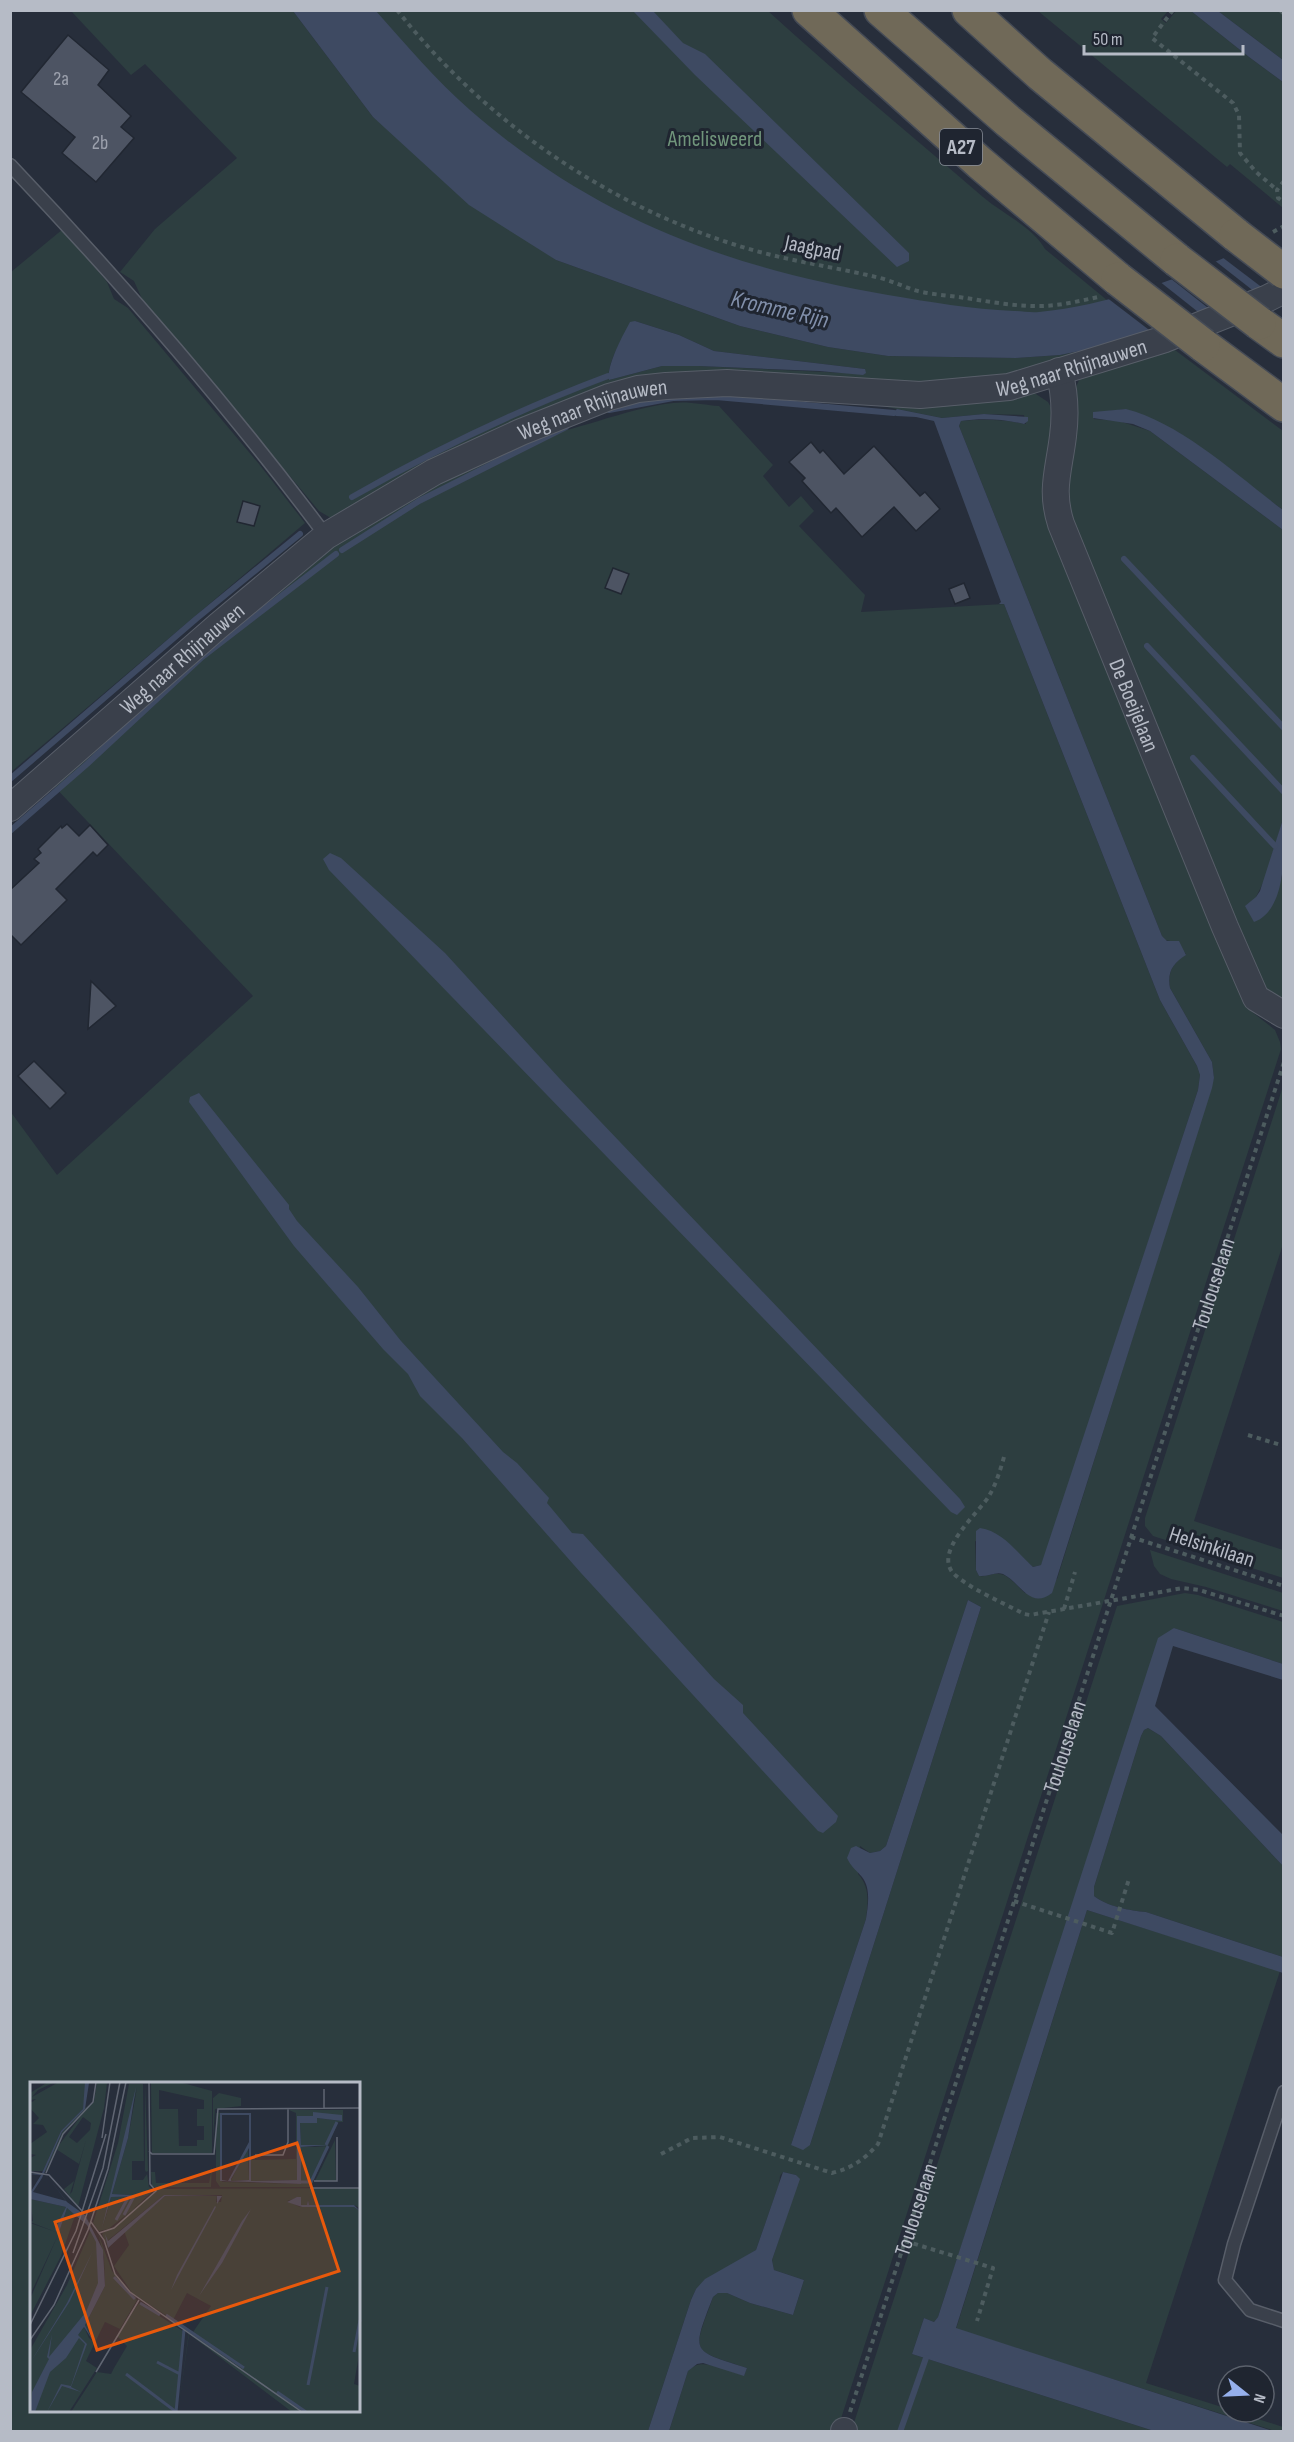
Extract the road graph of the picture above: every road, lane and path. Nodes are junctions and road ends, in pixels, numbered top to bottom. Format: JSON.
{"nodes":[{"id":1,"x":397,"y":10,"type":"edge"},
{"id":2,"x":809,"y":10,"type":"edge"},
{"id":3,"x":881,"y":10,"type":"edge"},
{"id":4,"x":969,"y":10,"type":"edge"},
{"id":5,"x":1173,"y":10,"type":"edge"},
{"id":6,"x":1280,"y":10,"type":"edge"},
{"id":7,"x":1284,"y":14,"type":"edge"},
{"id":8,"x":10,"y":165,"type":"edge"},
{"id":9,"x":1284,"y":181,"type":"edge"},
{"id":10,"x":1277,"y":190,"type":"junction"},
{"id":11,"x":1284,"y":202,"type":"edge"},
{"id":12,"x":1284,"y":226,"type":"edge"},
{"id":13,"x":1269,"y":234,"type":"dead end"},
{"id":14,"x":1284,"y":272,"type":"edge"},
{"id":15,"x":1110,"y":287,"type":"junction"},
{"id":16,"x":1284,"y":290,"type":"edge"},
{"id":17,"x":1271,"y":332,"type":"edge"},
{"id":18,"x":1059,"y":371,"type":"junction"},
{"id":19,"x":1284,"y":405,"type":"edge"},
{"id":20,"x":326,"y":536,"type":"junction"},
{"id":21,"x":10,"y":808,"type":"edge"},
{"id":22,"x":1284,"y":1015,"type":"edge"},
{"id":23,"x":1284,"y":1062,"type":"edge"},
{"id":24,"x":1248,"y":1435,"type":"dead end"},
{"id":25,"x":1284,"y":1446,"type":"edge"},
{"id":26,"x":1004,"y":1457,"type":"dead end"},
{"id":27,"x":1131,"y":1537,"type":"junction"},
{"id":28,"x":1075,"y":1572,"type":"dead end"},
{"id":29,"x":1284,"y":1586,"type":"edge"},
{"id":30,"x":1111,"y":1601,"type":"junction"},
{"id":31,"x":1064,"y":1609,"type":"junction"},
{"id":32,"x":1048,"y":1612,"type":"junction"},
{"id":33,"x":1284,"y":1616,"type":"edge"},
{"id":34,"x":1129,"y":1879,"type":"dead end"},
{"id":35,"x":1014,"y":1901,"type":"junction"},
{"id":36,"x":1284,"y":2092,"type":"edge"},
{"id":37,"x":661,"y":2154,"type":"dead end"},
{"id":38,"x":905,"y":2241,"type":"junction"},
{"id":39,"x":977,"y":2321,"type":"dead end"},
{"id":40,"x":1284,"y":2321,"type":"edge"},
{"id":41,"x":844,"y":2431,"type":"edge"}],
"edges":[{"from":1,"to":15,"type":"path","name":"Jaagpad"},
{"from":2,"to":15,"type":"highway","number":"A27"},
{"from":3,"to":17,"type":"highway","number":"A27","bridge":true},
{"from":4,"to":14,"type":"highway","bridge":true},
{"from":5,"to":10,"type":"path"},
{"from":6,"to":7,"type":"path"},
{"from":8,"to":20,"type":"lane"},
{"from":9,"to":10,"type":"path"},
{"from":10,"to":11,"type":"path"},
{"from":12,"to":13,"type":"path"},
{"from":15,"to":19,"type":"highway","number":"A27","bridge":true},
{"from":16,"to":18,"type":"street","name":"Weg naar Rhijnauwen"},
{"from":18,"to":20,"type":"street","name":"Weg naar Rhijnauwen"},
{"from":18,"to":22,"type":"street","name":"De Boeijelaan"},
{"from":20,"to":21,"type":"street","name":"Weg naar Rhijnauwen"},
{"from":23,"to":27,"type":"path","name":"Toulouselaan"},
{"from":24,"to":25,"type":"path"},
{"from":26,"to":32,"type":"path","name":"Helsinkilaan"},
{"from":27,"to":29,"type":"path","name":"Helsinkilaan"},
{"from":27,"to":30,"type":"path","name":"Toulouselaan"},
{"from":28,"to":31,"type":"path"},
{"from":30,"to":31,"type":"path","name":"Helsinkilaan"},
{"from":30,"to":33,"type":"path","name":"Helsinkilaan"},
{"from":30,"to":35,"type":"path","name":"Toulouselaan"},
{"from":31,"to":32,"type":"path","name":"Helsinkilaan"},
{"from":32,"to":37,"type":"path"},
{"from":34,"to":35,"type":"path"},
{"from":35,"to":38,"type":"path","name":"Toulouselaan"},
{"from":36,"to":40,"type":"lane"},
{"from":38,"to":39,"type":"path"},
{"from":38,"to":41,"type":"path","name":"Toulouselaan"}]}
